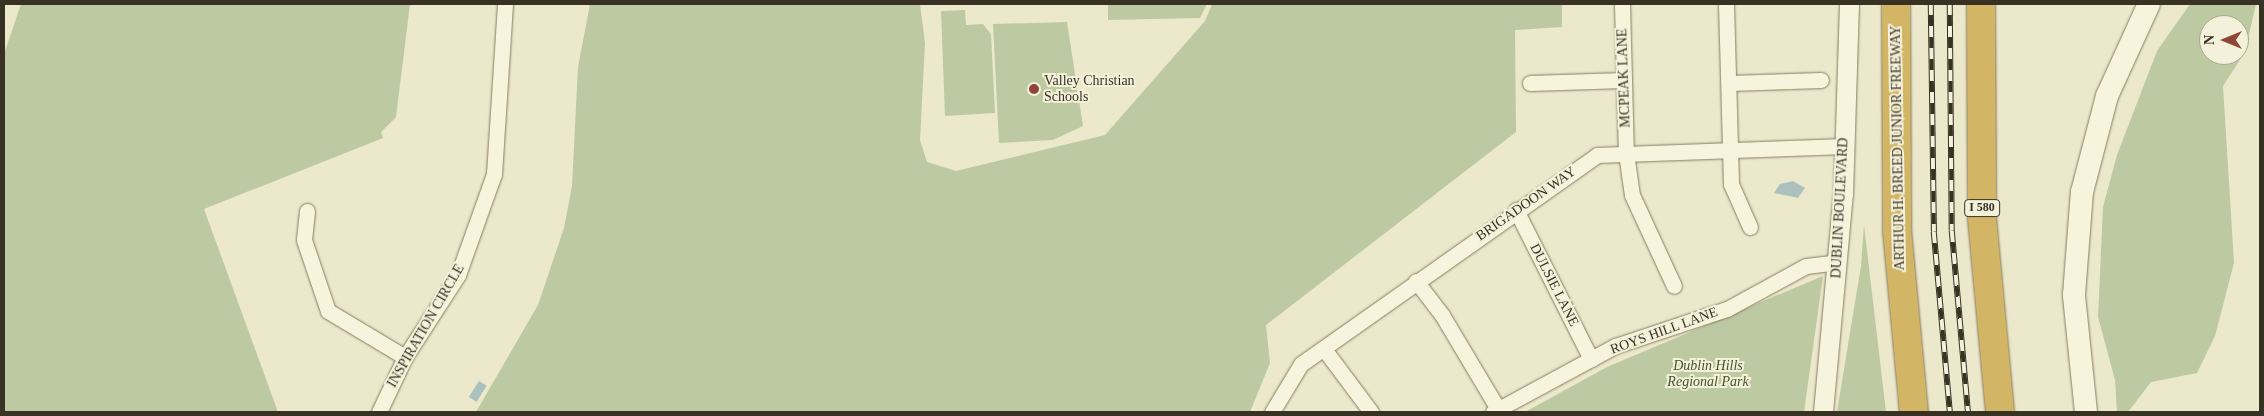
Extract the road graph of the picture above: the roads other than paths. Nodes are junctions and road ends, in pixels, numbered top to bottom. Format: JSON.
{"nodes":[{"id":1,"x":505,"y":4,"type":"edge"},
{"id":2,"x":1622,"y":4,"type":"edge"},
{"id":3,"x":1726,"y":4,"type":"edge"},
{"id":4,"x":1849,"y":4,"type":"edge"},
{"id":5,"x":1896,"y":4,"type":"edge"},
{"id":6,"x":1981,"y":4,"type":"edge"},
{"id":7,"x":2149,"y":4,"type":"edge"},
{"id":8,"x":1624,"y":80,"type":"junction"},
{"id":9,"x":1821,"y":80,"type":"dead end"},
{"id":10,"x":1530,"y":83,"type":"dead end"},
{"id":11,"x":1729,"y":83,"type":"junction"},
{"id":12,"x":1730,"y":146,"type":"junction"},
{"id":13,"x":1844,"y":146,"type":"junction"},
{"id":14,"x":1626,"y":153,"type":"junction"},
{"id":15,"x":1516,"y":210,"type":"junction"},
{"id":16,"x":307,"y":211,"type":"dead end"},
{"id":17,"x":1750,"y":227,"type":"dead end"},
{"id":18,"x":1838,"y":262,"type":"junction"},
{"id":19,"x":1416,"y":281,"type":"junction"},
{"id":20,"x":1674,"y":286,"type":"dead end"},
{"id":21,"x":1324,"y":349,"type":"junction"},
{"id":22,"x":405,"y":358,"type":"junction"},
{"id":23,"x":1591,"y":359,"type":"junction"},
{"id":24,"x":1495,"y":411,"type":"edge"},
{"id":25,"x":379,"y":412,"type":"edge"},
{"id":26,"x":1272,"y":412,"type":"edge"},
{"id":27,"x":1371,"y":412,"type":"edge"},
{"id":28,"x":1823,"y":412,"type":"edge"},
{"id":29,"x":1914,"y":412,"type":"edge"},
{"id":30,"x":2000,"y":412,"type":"edge"},
{"id":31,"x":2086,"y":412,"type":"edge"}],
"edges":[{"from":1,"to":22,"type":"street","name":"INSPIRATION CIRCLE"},
{"from":2,"to":8,"type":"street","name":"MCPEAK LANE"},
{"from":3,"to":11,"type":"street"},
{"from":4,"to":13,"type":"street","name":"DUBLIN BOULEVARD"},
{"from":5,"to":29,"type":"highway","name":"ARTHUR H. BREED JUNIOR FREEWAY"},
{"from":6,"to":30,"type":"highway","number":"I 580"},
{"from":7,"to":31,"type":"main road"},
{"from":8,"to":10,"type":"street"},
{"from":8,"to":14,"type":"street","name":"MCPEAK LANE"},
{"from":9,"to":11,"type":"street"},
{"from":11,"to":12,"type":"street"},
{"from":12,"to":13,"type":"street","name":"BRIGADOON WAY"},
{"from":12,"to":14,"type":"street","name":"BRIGADOON WAY"},
{"from":12,"to":17,"type":"street"},
{"from":13,"to":18,"type":"street","name":"DUBLIN BOULEVARD"},
{"from":14,"to":15,"type":"street","name":"BRIGADOON WAY"},
{"from":14,"to":20,"type":"street","name":"MCPEAK LANE"},
{"from":15,"to":19,"type":"street","name":"BRIGADOON WAY"},
{"from":15,"to":23,"type":"street","name":"DULSIE LANE"},
{"from":16,"to":22,"type":"street"},
{"from":18,"to":23,"type":"street","name":"ROYS HILL LANE"},
{"from":18,"to":28,"type":"street","name":"DUBLIN BOULEVARD"},
{"from":19,"to":21,"type":"street","name":"BRIGADOON WAY"},
{"from":19,"to":24,"type":"street"},
{"from":21,"to":26,"type":"street","name":"BRIGADOON WAY"},
{"from":21,"to":27,"type":"street"},
{"from":22,"to":25,"type":"street","name":"INSPIRATION CIRCLE"},
{"from":23,"to":24,"type":"street","name":"ROYS HILL LANE"}]}
